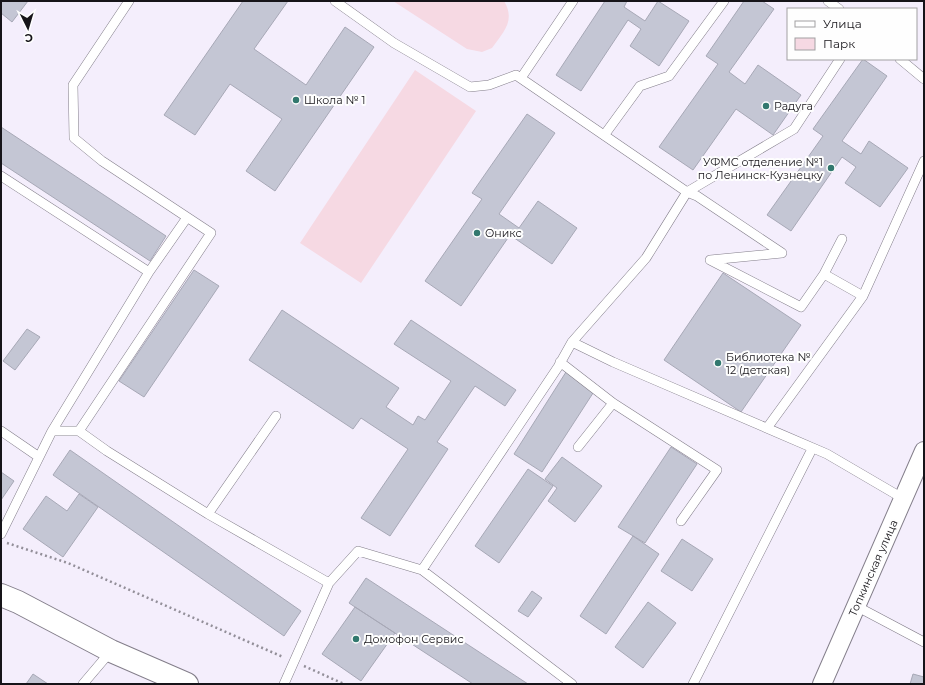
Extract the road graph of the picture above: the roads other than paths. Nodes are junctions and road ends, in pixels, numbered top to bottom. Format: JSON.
{"nodes":[{"id":1,"x":129,"y":1,"type":"edge"},
{"id":2,"x":334,"y":1,"type":"edge"},
{"id":3,"x":574,"y":1,"type":"edge"},
{"id":4,"x":724,"y":1,"type":"edge"},
{"id":5,"x":828,"y":1,"type":"edge"},
{"id":6,"x":838,"y":8,"type":"edge"},
{"id":7,"x":839,"y":60,"type":"edge"},
{"id":8,"x":901,"y":60,"type":"edge"},
{"id":9,"x":521,"y":78,"type":"junction"},
{"id":10,"x":924,"y":79,"type":"edge"},
{"id":11,"x":605,"y":134,"type":"junction"},
{"id":12,"x":924,"y":162,"type":"edge"},
{"id":13,"x":1,"y":176,"type":"edge"},
{"id":14,"x":687,"y":192,"type":"junction"},
{"id":15,"x":186,"y":219,"type":"junction"},
{"id":16,"x":842,"y":239,"type":"dead end"},
{"id":17,"x":149,"y":272,"type":"junction"},
{"id":18,"x":824,"y":274,"type":"junction"},
{"id":19,"x":863,"y":296,"type":"junction"},
{"id":20,"x":572,"y":342,"type":"junction"},
{"id":21,"x":560,"y":362,"type":"junction"},
{"id":22,"x":613,"y":402,"type":"junction"},
{"id":23,"x":276,"y":416,"type":"dead end"},
{"id":24,"x":767,"y":428,"type":"junction"},
{"id":25,"x":1,"y":431,"type":"edge"},
{"id":26,"x":52,"y":431,"type":"junction"},
{"id":27,"x":79,"y":431,"type":"junction"},
{"id":28,"x":578,"y":447,"type":"dead end"},
{"id":29,"x":812,"y":449,"type":"junction"},
{"id":30,"x":924,"y":451,"type":"edge"},
{"id":31,"x":39,"y":457,"type":"junction"},
{"id":32,"x":904,"y":499,"type":"junction"},
{"id":33,"x":208,"y":514,"type":"junction"},
{"id":34,"x":681,"y":522,"type":"dead end"},
{"id":35,"x":1,"y":534,"type":"edge"},
{"id":36,"x":422,"y":570,"type":"junction"},
{"id":37,"x":329,"y":583,"type":"junction"},
{"id":38,"x":1,"y":595,"type":"edge"},
{"id":39,"x":856,"y":606,"type":"junction"},
{"id":40,"x":924,"y":642,"type":"edge"},
{"id":41,"x":111,"y":651,"type":"junction"},
{"id":42,"x":83,"y":684,"type":"edge"},
{"id":43,"x":187,"y":684,"type":"edge"},
{"id":44,"x":284,"y":684,"type":"edge"},
{"id":45,"x":572,"y":684,"type":"edge"},
{"id":46,"x":693,"y":684,"type":"edge"},
{"id":47,"x":822,"y":684,"type":"edge"}],
"edges":[{"from":1,"to":15,"type":"lane"},
{"from":2,"to":9,"type":"lane"},
{"from":3,"to":9,"type":"lane"},
{"from":4,"to":11,"type":"lane"},
{"from":5,"to":6,"type":"lane"},
{"from":7,"to":14,"type":"lane"},
{"from":8,"to":10,"type":"lane"},
{"from":9,"to":11,"type":"lane"},
{"from":11,"to":14,"type":"lane"},
{"from":12,"to":19,"type":"lane"},
{"from":13,"to":17,"type":"lane"},
{"from":14,"to":18,"type":"lane"},
{"from":14,"to":20,"type":"lane"},
{"from":15,"to":17,"type":"lane"},
{"from":15,"to":27,"type":"lane"},
{"from":16,"to":18,"type":"lane"},
{"from":17,"to":26,"type":"lane"},
{"from":18,"to":19,"type":"lane"},
{"from":19,"to":24,"type":"lane"},
{"from":20,"to":21,"type":"lane"},
{"from":20,"to":24,"type":"lane"},
{"from":21,"to":22,"type":"lane"},
{"from":21,"to":36,"type":"lane"},
{"from":22,"to":28,"type":"lane"},
{"from":22,"to":34,"type":"lane"},
{"from":23,"to":33,"type":"lane"},
{"from":24,"to":29,"type":"lane"},
{"from":25,"to":31,"type":"lane"},
{"from":26,"to":27,"type":"lane"},
{"from":26,"to":31,"type":"lane"},
{"from":27,"to":33,"type":"lane"},
{"from":29,"to":32,"type":"lane"},
{"from":29,"to":46,"type":"lane"},
{"from":30,"to":32,"type":"street","name":"Топкинская улица"},
{"from":31,"to":35,"type":"lane"},
{"from":32,"to":39,"type":"street","name":"Топкинская улица"},
{"from":33,"to":37,"type":"lane"},
{"from":36,"to":37,"type":"lane"},
{"from":36,"to":45,"type":"lane"},
{"from":37,"to":44,"type":"lane"},
{"from":38,"to":41,"type":"street"},
{"from":39,"to":40,"type":"lane"},
{"from":39,"to":47,"type":"street","name":"Топкинская улица"},
{"from":41,"to":42,"type":"lane"},
{"from":41,"to":43,"type":"street"}]}
